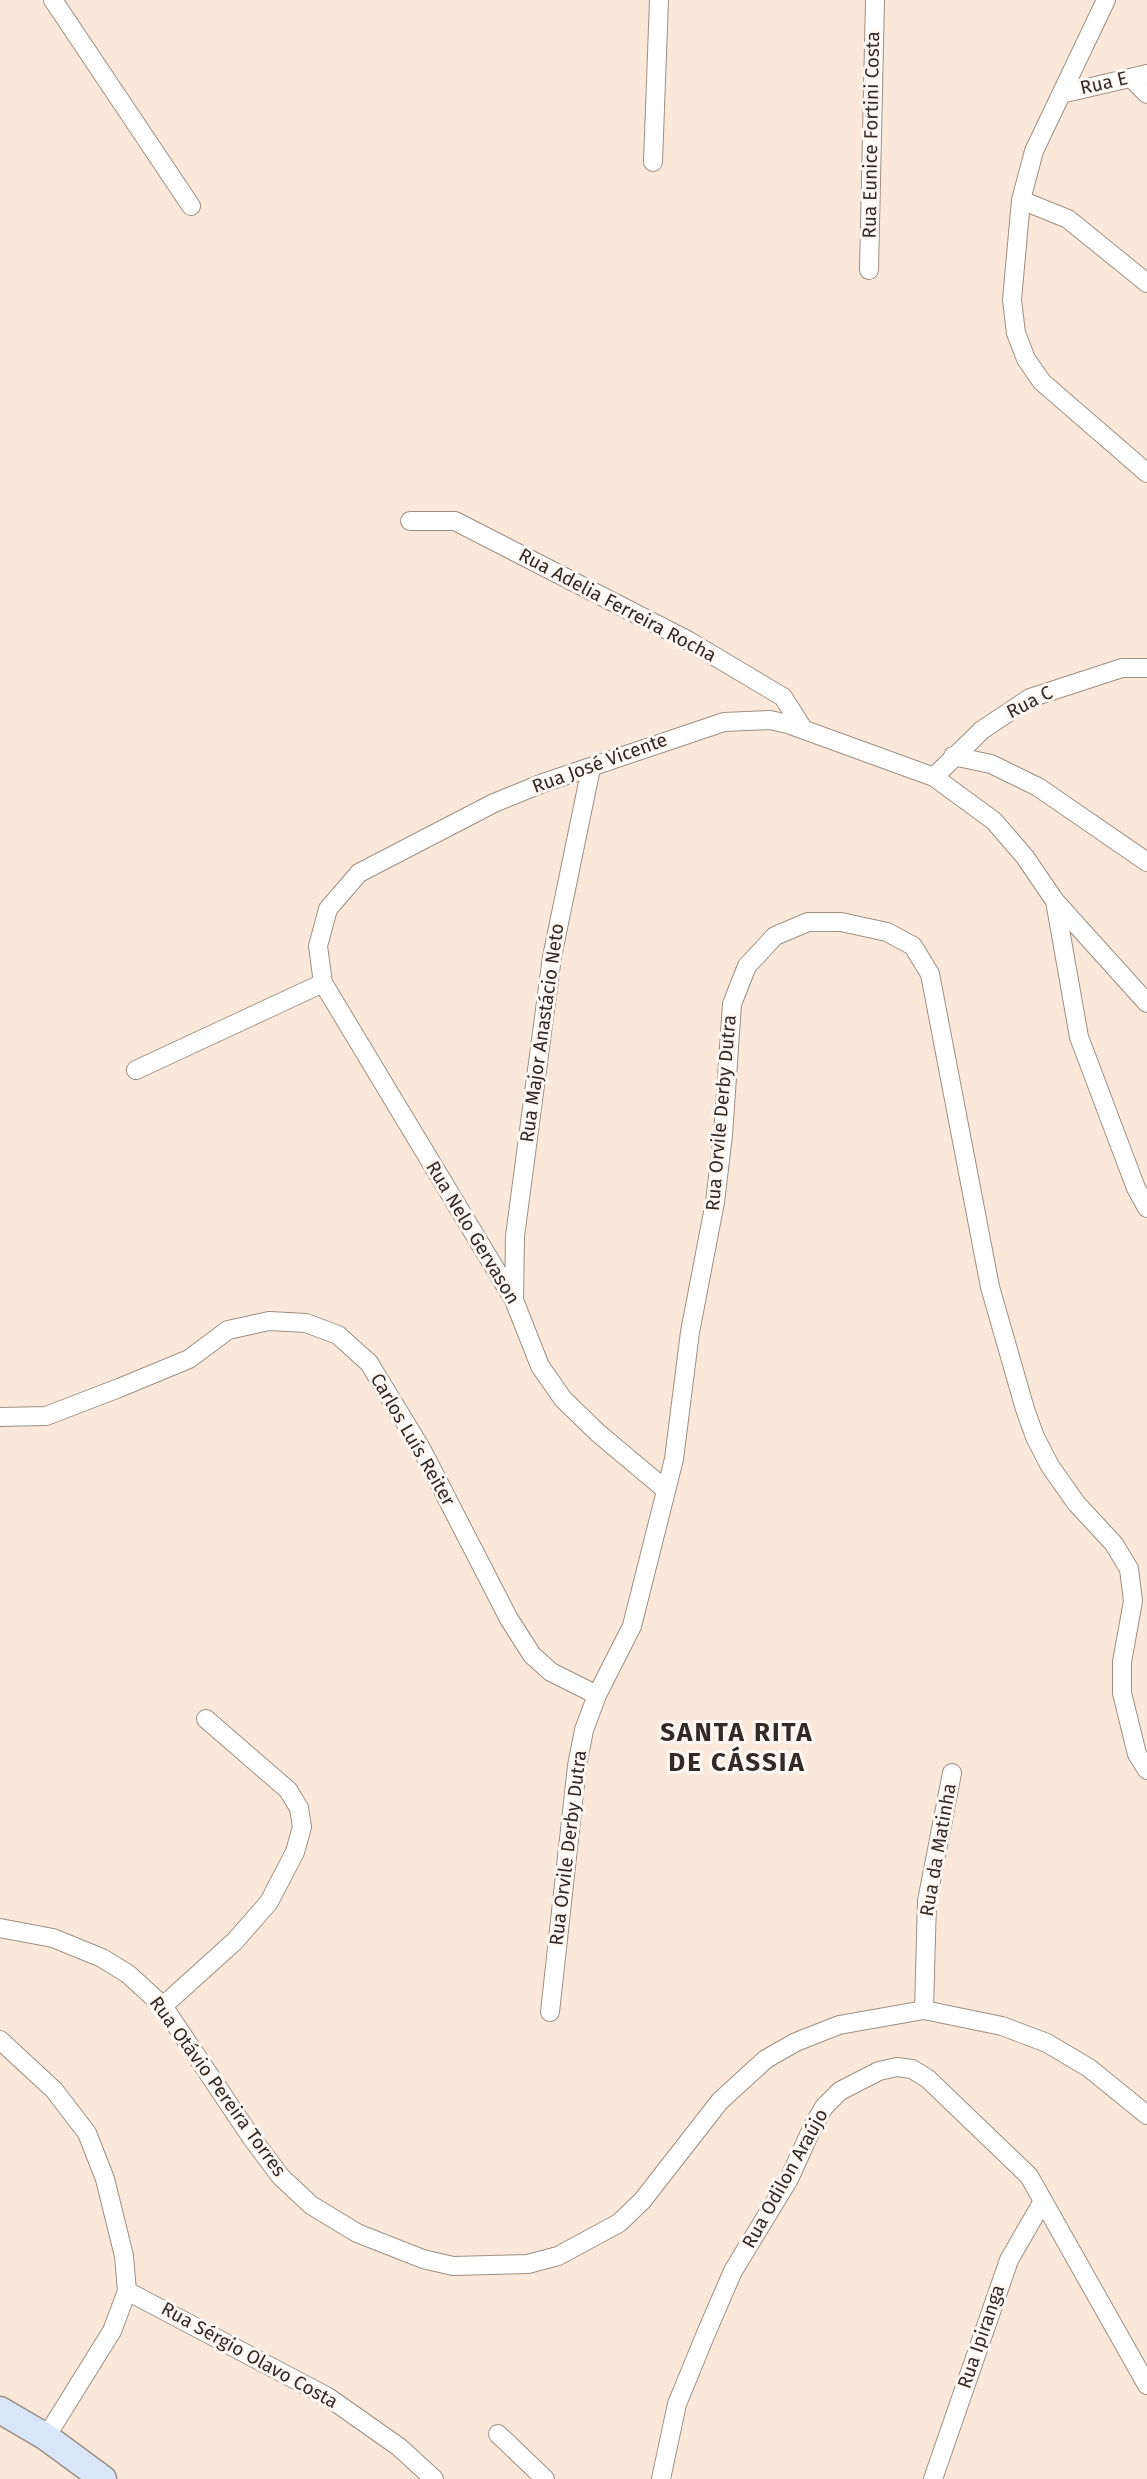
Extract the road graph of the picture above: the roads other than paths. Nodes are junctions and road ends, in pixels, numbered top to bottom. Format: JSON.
{"nodes":[{"id":1,"x":53,"y":0,"type":"edge"},
{"id":2,"x":659,"y":0,"type":"edge"},
{"id":3,"x":875,"y":0,"type":"edge"},
{"id":4,"x":1105,"y":0,"type":"edge"},
{"id":5,"x":1139,"y":76,"type":"edge"},
{"id":6,"x":1061,"y":94,"type":"junction"},
{"id":7,"x":1147,"y":94,"type":"edge"},
{"id":8,"x":653,"y":162,"type":"dead end"},
{"id":9,"x":1021,"y":200,"type":"junction"},
{"id":10,"x":191,"y":206,"type":"dead end"},
{"id":11,"x":869,"y":270,"type":"dead end"},
{"id":12,"x":1147,"y":283,"type":"edge"},
{"id":13,"x":1147,"y":473,"type":"edge"},
{"id":14,"x":410,"y":521,"type":"dead end"},
{"id":15,"x":1147,"y":668,"type":"edge"},
{"id":16,"x":804,"y":730,"type":"junction"},
{"id":17,"x":953,"y":756,"type":"junction"},
{"id":18,"x":591,"y":768,"type":"junction"},
{"id":19,"x":933,"y":778,"type":"junction"},
{"id":20,"x":1147,"y":862,"type":"edge"},
{"id":21,"x":1055,"y":901,"type":"junction"},
{"id":22,"x":318,"y":946,"type":"joint"},
{"id":23,"x":323,"y":983,"type":"junction"},
{"id":24,"x":1147,"y":1003,"type":"edge"},
{"id":25,"x":136,"y":1070,"type":"dead end"},
{"id":26,"x":1147,"y":1208,"type":"edge"},
{"id":27,"x":514,"y":1300,"type":"junction"},
{"id":28,"x":0,"y":1418,"type":"edge"},
{"id":29,"x":666,"y":1490,"type":"junction"},
{"id":30,"x":597,"y":1695,"type":"junction"},
{"id":31,"x":206,"y":1719,"type":"dead end"},
{"id":32,"x":1147,"y":1770,"type":"edge"},
{"id":33,"x":952,"y":1773,"type":"dead end"},
{"id":34,"x":0,"y":1928,"type":"edge"},
{"id":35,"x":163,"y":2006,"type":"junction"},
{"id":36,"x":924,"y":2010,"type":"junction"},
{"id":37,"x":550,"y":2012,"type":"dead end"},
{"id":38,"x":0,"y":2040,"type":"edge"},
{"id":39,"x":1147,"y":2115,"type":"edge"},
{"id":40,"x":1043,"y":2201,"type":"junction"},
{"id":41,"x":127,"y":2291,"type":"junction"},
{"id":42,"x":1147,"y":2385,"type":"edge"},
{"id":43,"x":4,"y":2415,"type":"edge"},
{"id":44,"x":498,"y":2434,"type":"dead end"},
{"id":45,"x":46,"y":2437,"type":"junction"},
{"id":46,"x":103,"y":2479,"type":"edge"},
{"id":47,"x":434,"y":2479,"type":"edge"},
{"id":48,"x":545,"y":2479,"type":"edge"},
{"id":49,"x":661,"y":2479,"type":"edge"},
{"id":50,"x":933,"y":2479,"type":"edge"}],
"edges":[{"from":1,"to":10,"type":"street"},
{"from":2,"to":8,"type":"street"},
{"from":3,"to":11,"type":"street","name":"Rua Eunice Fortini Costa"},
{"from":4,"to":6,"type":"street"},
{"from":5,"to":6,"type":"street","name":"Rua E"},
{"from":5,"to":7,"type":"street"},
{"from":6,"to":9,"type":"street"},
{"from":9,"to":12,"type":"street"},
{"from":9,"to":13,"type":"street"},
{"from":14,"to":16,"type":"street","name":"Rua Adelia Ferreira Rocha"},
{"from":15,"to":17,"type":"street","name":"Rua C"},
{"from":16,"to":18,"type":"street","name":"Rua José Vicente"},
{"from":16,"to":19,"type":"street","name":"Rua José Vicente"},
{"from":17,"to":19,"type":"street","name":"Rua C"},
{"from":17,"to":20,"type":"street"},
{"from":18,"to":22,"type":"street","name":"Rua José Vicente"},
{"from":18,"to":27,"type":"street","name":"Rua Major Anastácio Neto"},
{"from":19,"to":21,"type":"street","name":"Rua José Vicente"},
{"from":21,"to":24,"type":"street"},
{"from":21,"to":26,"type":"street"},
{"from":22,"to":23,"type":"street","name":"Rua Nelo Gervason"},
{"from":23,"to":25,"type":"street"},
{"from":23,"to":27,"type":"street","name":"Rua Nelo Gervason"},
{"from":27,"to":29,"type":"street","name":"Rua Nelo Gervason"},
{"from":28,"to":30,"type":"street","name":"Carlos Luís Reiter"},
{"from":29,"to":30,"type":"street","name":"Rua Orvile Derby Dutra"},
{"from":29,"to":32,"type":"street","name":"Rua Orvile Derby Dutra"},
{"from":30,"to":37,"type":"street","name":"Rua Orvile Derby Dutra"},
{"from":31,"to":35,"type":"street"},
{"from":33,"to":36,"type":"street","name":"Rua da Matinha"},
{"from":34,"to":35,"type":"street","name":"Rua Otávio Pereira Torres"},
{"from":35,"to":36,"type":"street","name":"Rua Otávio Pereira Torres"},
{"from":36,"to":39,"type":"street","name":"Rua Otávio Pereira Torres"},
{"from":38,"to":41,"type":"street"},
{"from":40,"to":42,"type":"street","name":"Rua Odilon Araújo"},
{"from":40,"to":49,"type":"street","name":"Rua Odilon Araújo"},
{"from":40,"to":50,"type":"street","name":"Rua Ipiranga"},
{"from":41,"to":45,"type":"street"},
{"from":41,"to":47,"type":"street","name":"Rua Sérgio Olavo Costa"},
{"from":43,"to":45,"type":"main road"},
{"from":44,"to":48,"type":"street"},
{"from":45,"to":46,"type":"main road"}]}
